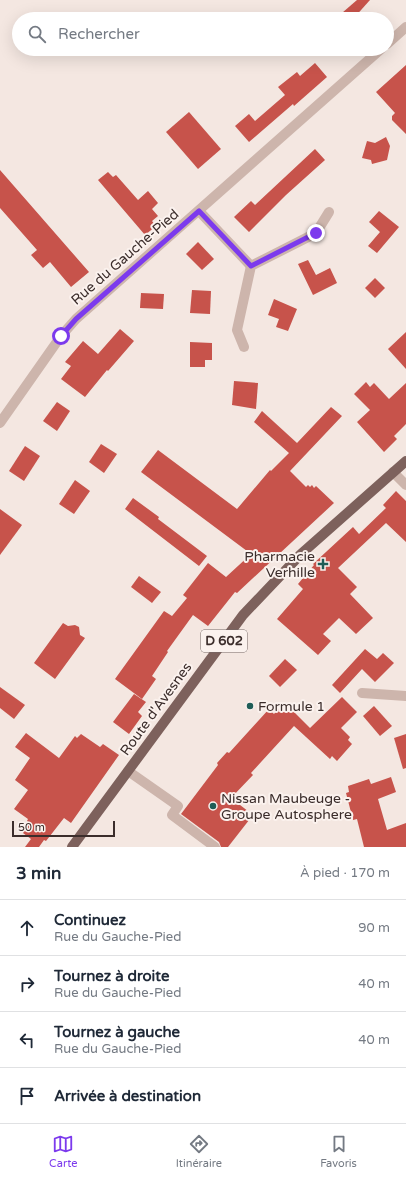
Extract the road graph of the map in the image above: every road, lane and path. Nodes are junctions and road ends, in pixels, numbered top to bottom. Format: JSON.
{"nodes":[{"id":1,"x":404,"y":31,"type":"edge"},
{"id":2,"x":394,"y":39,"type":"edge"},
{"id":3,"x":373,"y":56,"type":"edge"},
{"id":4,"x":199,"y":211,"type":"junction"},
{"id":5,"x":329,"y":212,"type":"dead end"},
{"id":6,"x":251,"y":266,"type":"junction"},
{"id":7,"x":244,"y":348,"type":"dead end"},
{"id":8,"x":0,"y":423,"type":"edge"},
{"id":9,"x":406,"y":460,"type":"edge"},
{"id":10,"x":393,"y":472,"type":"junction"},
{"id":11,"x":406,"y":485,"type":"edge"},
{"id":12,"x":362,"y":693,"type":"dead end"},
{"id":13,"x":406,"y":696,"type":"edge"},
{"id":14,"x":128,"y":771,"type":"junction"},
{"id":15,"x":72,"y":847,"type":"edge"},
{"id":16,"x":215,"y":847,"type":"edge"}],
"edges":[{"from":1,"to":2,"type":"street"},
{"from":3,"to":4,"type":"street","name":"Rue du Gauche-Pied"},
{"from":4,"to":6,"type":"street","name":"Rue du Gauche-Pied"},
{"from":4,"to":8,"type":"street","name":"Rue du Gauche-Pied"},
{"from":5,"to":6,"type":"street"},
{"from":6,"to":7,"type":"street"},
{"from":9,"to":10,"type":"main road","name":"Route d'Avesnes","number":"D 602"},
{"from":10,"to":11,"type":"street"},
{"from":10,"to":14,"type":"main road","name":"Route d'Avesnes","number":"D 602"},
{"from":12,"to":13,"type":"street"},
{"from":14,"to":15,"type":"main road","name":"Route d'Avesnes","number":"D 602"},
{"from":14,"to":16,"type":"street"}]}
